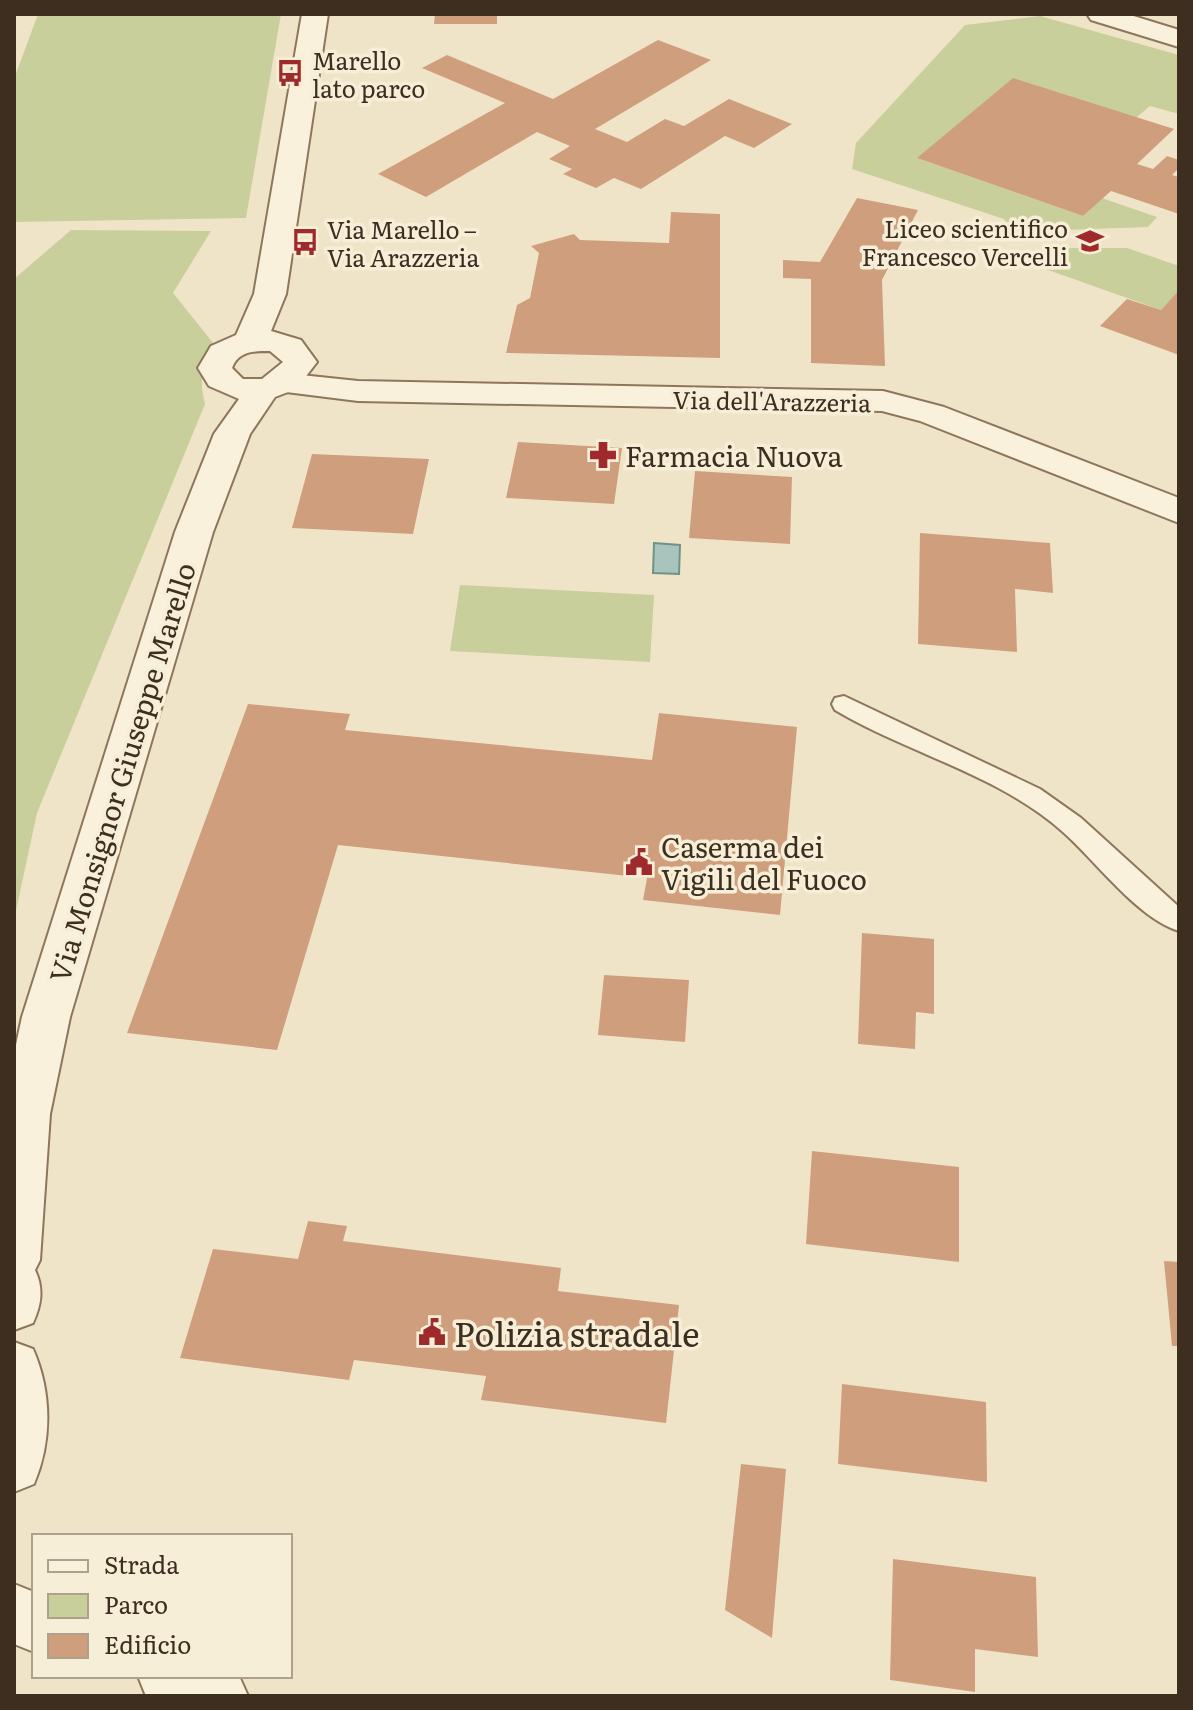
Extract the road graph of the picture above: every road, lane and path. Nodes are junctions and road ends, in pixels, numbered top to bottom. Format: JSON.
{"nodes":[{"id":1,"x":315,"y":14,"type":"edge"},
{"id":2,"x":1100,"y":14,"type":"edge"},
{"id":3,"x":1179,"y":39,"type":"edge"},
{"id":4,"x":268,"y":367,"type":"junction"},
{"id":5,"x":1179,"y":511,"type":"edge"},
{"id":6,"x":844,"y":704,"type":"dead end"},
{"id":7,"x":1179,"y":921,"type":"edge"},
{"id":8,"x":20,"y":1121,"type":"edge"},
{"id":9,"x":14,"y":1260,"type":"edge"},
{"id":10,"x":14,"y":1281,"type":"edge"},
{"id":11,"x":14,"y":1306,"type":"edge"},
{"id":12,"x":14,"y":1367,"type":"edge"},
{"id":13,"x":14,"y":1465,"type":"edge"},
{"id":14,"x":173,"y":1678,"type":"edge"},
{"id":15,"x":217,"y":1696,"type":"edge"}],
"edges":[{"from":1,"to":4,"type":"street"},
{"from":2,"to":3,"type":"street"},
{"from":4,"to":5,"type":"street","name":"Via dell'Arazzeria"},
{"from":4,"to":8,"type":"street","name":"Via Monsignor Giuseppe Marello"},
{"from":6,"to":7,"type":"lane"},
{"from":8,"to":9,"type":"street","name":"Via Monsignor Giuseppe Marello"},
{"from":10,"to":11,"type":"street"},
{"from":12,"to":13,"type":"street"},
{"from":14,"to":15,"type":"street"}]}
